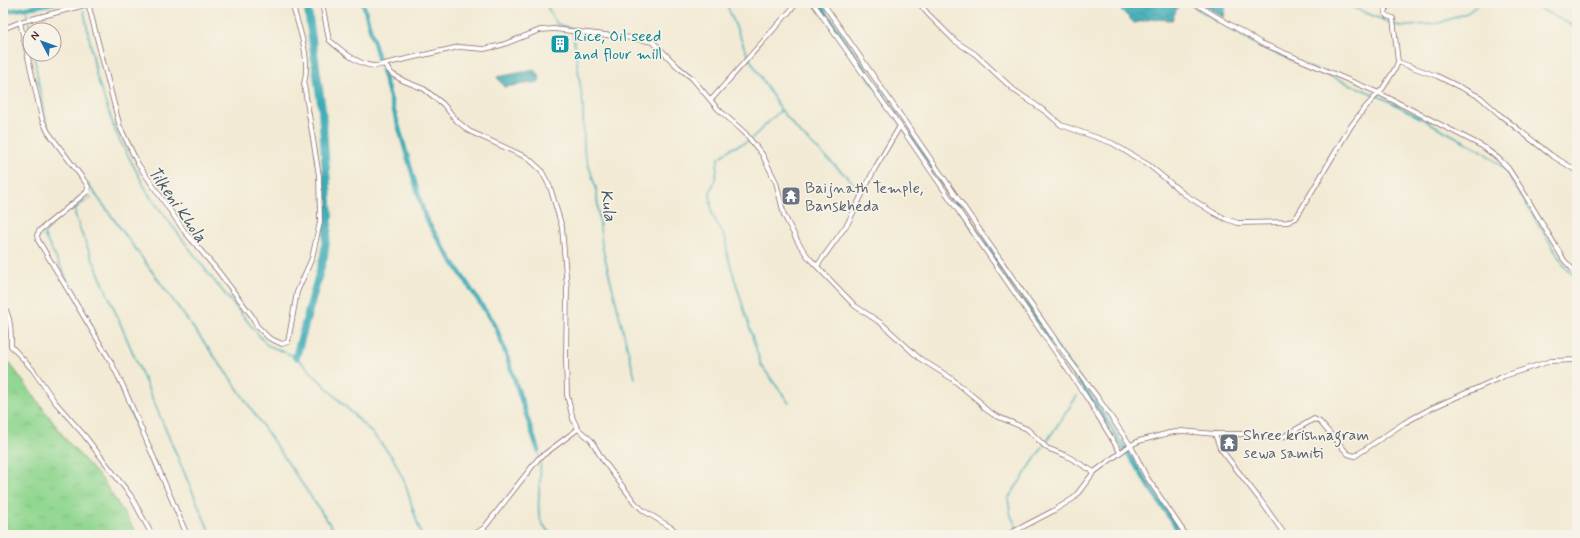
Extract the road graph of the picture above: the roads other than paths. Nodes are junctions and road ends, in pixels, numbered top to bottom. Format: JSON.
{"nodes":[{"id":1,"x":292,"y":3,"type":"edge"},
{"id":2,"x":322,"y":3,"type":"edge"},
{"id":3,"x":797,"y":3,"type":"edge"},
{"id":4,"x":813,"y":3,"type":"edge"},
{"id":5,"x":823,"y":3,"type":"edge"},
{"id":6,"x":919,"y":3,"type":"edge"},
{"id":7,"x":1194,"y":3,"type":"edge"},
{"id":8,"x":1388,"y":3,"type":"edge"},
{"id":9,"x":89,"y":4,"type":"edge"},
{"id":10,"x":20,"y":22,"type":"junction"},
{"id":11,"x":3,"y":29,"type":"edge"},
{"id":12,"x":1398,"y":62,"type":"junction"},
{"id":13,"x":384,"y":64,"type":"junction"},
{"id":14,"x":1378,"y":95,"type":"junction"},
{"id":15,"x":710,"y":100,"type":"junction"},
{"id":16,"x":900,"y":126,"type":"junction"},
{"id":17,"x":1577,"y":172,"type":"edge"},
{"id":18,"x":817,"y":266,"type":"junction"},
{"id":19,"x":1577,"y":274,"type":"edge"},
{"id":20,"x":3,"y":304,"type":"edge"},
{"id":21,"x":1577,"y":360,"type":"edge"},
{"id":22,"x":578,"y":429,"type":"junction"},
{"id":23,"x":1215,"y":434,"type":"junction"},
{"id":24,"x":1130,"y":446,"type":"junction"},
{"id":25,"x":1120,"y":452,"type":"junction"},
{"id":26,"x":1094,"y":472,"type":"junction"},
{"id":27,"x":152,"y":535,"type":"edge"},
{"id":28,"x":187,"y":535,"type":"edge"},
{"id":29,"x":473,"y":535,"type":"edge"},
{"id":30,"x":679,"y":535,"type":"edge"},
{"id":31,"x":1007,"y":535,"type":"edge"},
{"id":32,"x":1186,"y":535,"type":"edge"},
{"id":33,"x":1285,"y":535,"type":"edge"}],
"edges":[{"from":1,"to":9,"type":"street"},
{"from":2,"to":13,"type":"street"},
{"from":3,"to":15,"type":"street"},
{"from":4,"to":16,"type":"street"},
{"from":5,"to":24,"type":"street"},
{"from":6,"to":14,"type":"street"},
{"from":7,"to":14,"type":"street"},
{"from":8,"to":12,"type":"street"},
{"from":9,"to":10,"type":"street"},
{"from":10,"to":11,"type":"street"},
{"from":10,"to":28,"type":"street"},
{"from":12,"to":14,"type":"street"},
{"from":12,"to":17,"type":"street"},
{"from":13,"to":15,"type":"street"},
{"from":13,"to":22,"type":"street"},
{"from":14,"to":19,"type":"street"},
{"from":15,"to":18,"type":"street"},
{"from":16,"to":18,"type":"street"},
{"from":16,"to":25,"type":"street"},
{"from":18,"to":26,"type":"street"},
{"from":20,"to":27,"type":"street"},
{"from":21,"to":23,"type":"street"},
{"from":22,"to":29,"type":"street"},
{"from":22,"to":30,"type":"street"},
{"from":23,"to":24,"type":"street"},
{"from":23,"to":33,"type":"street"},
{"from":24,"to":25,"type":"street"},
{"from":24,"to":32,"type":"street"},
{"from":25,"to":26,"type":"street"},
{"from":26,"to":31,"type":"street"}]}
